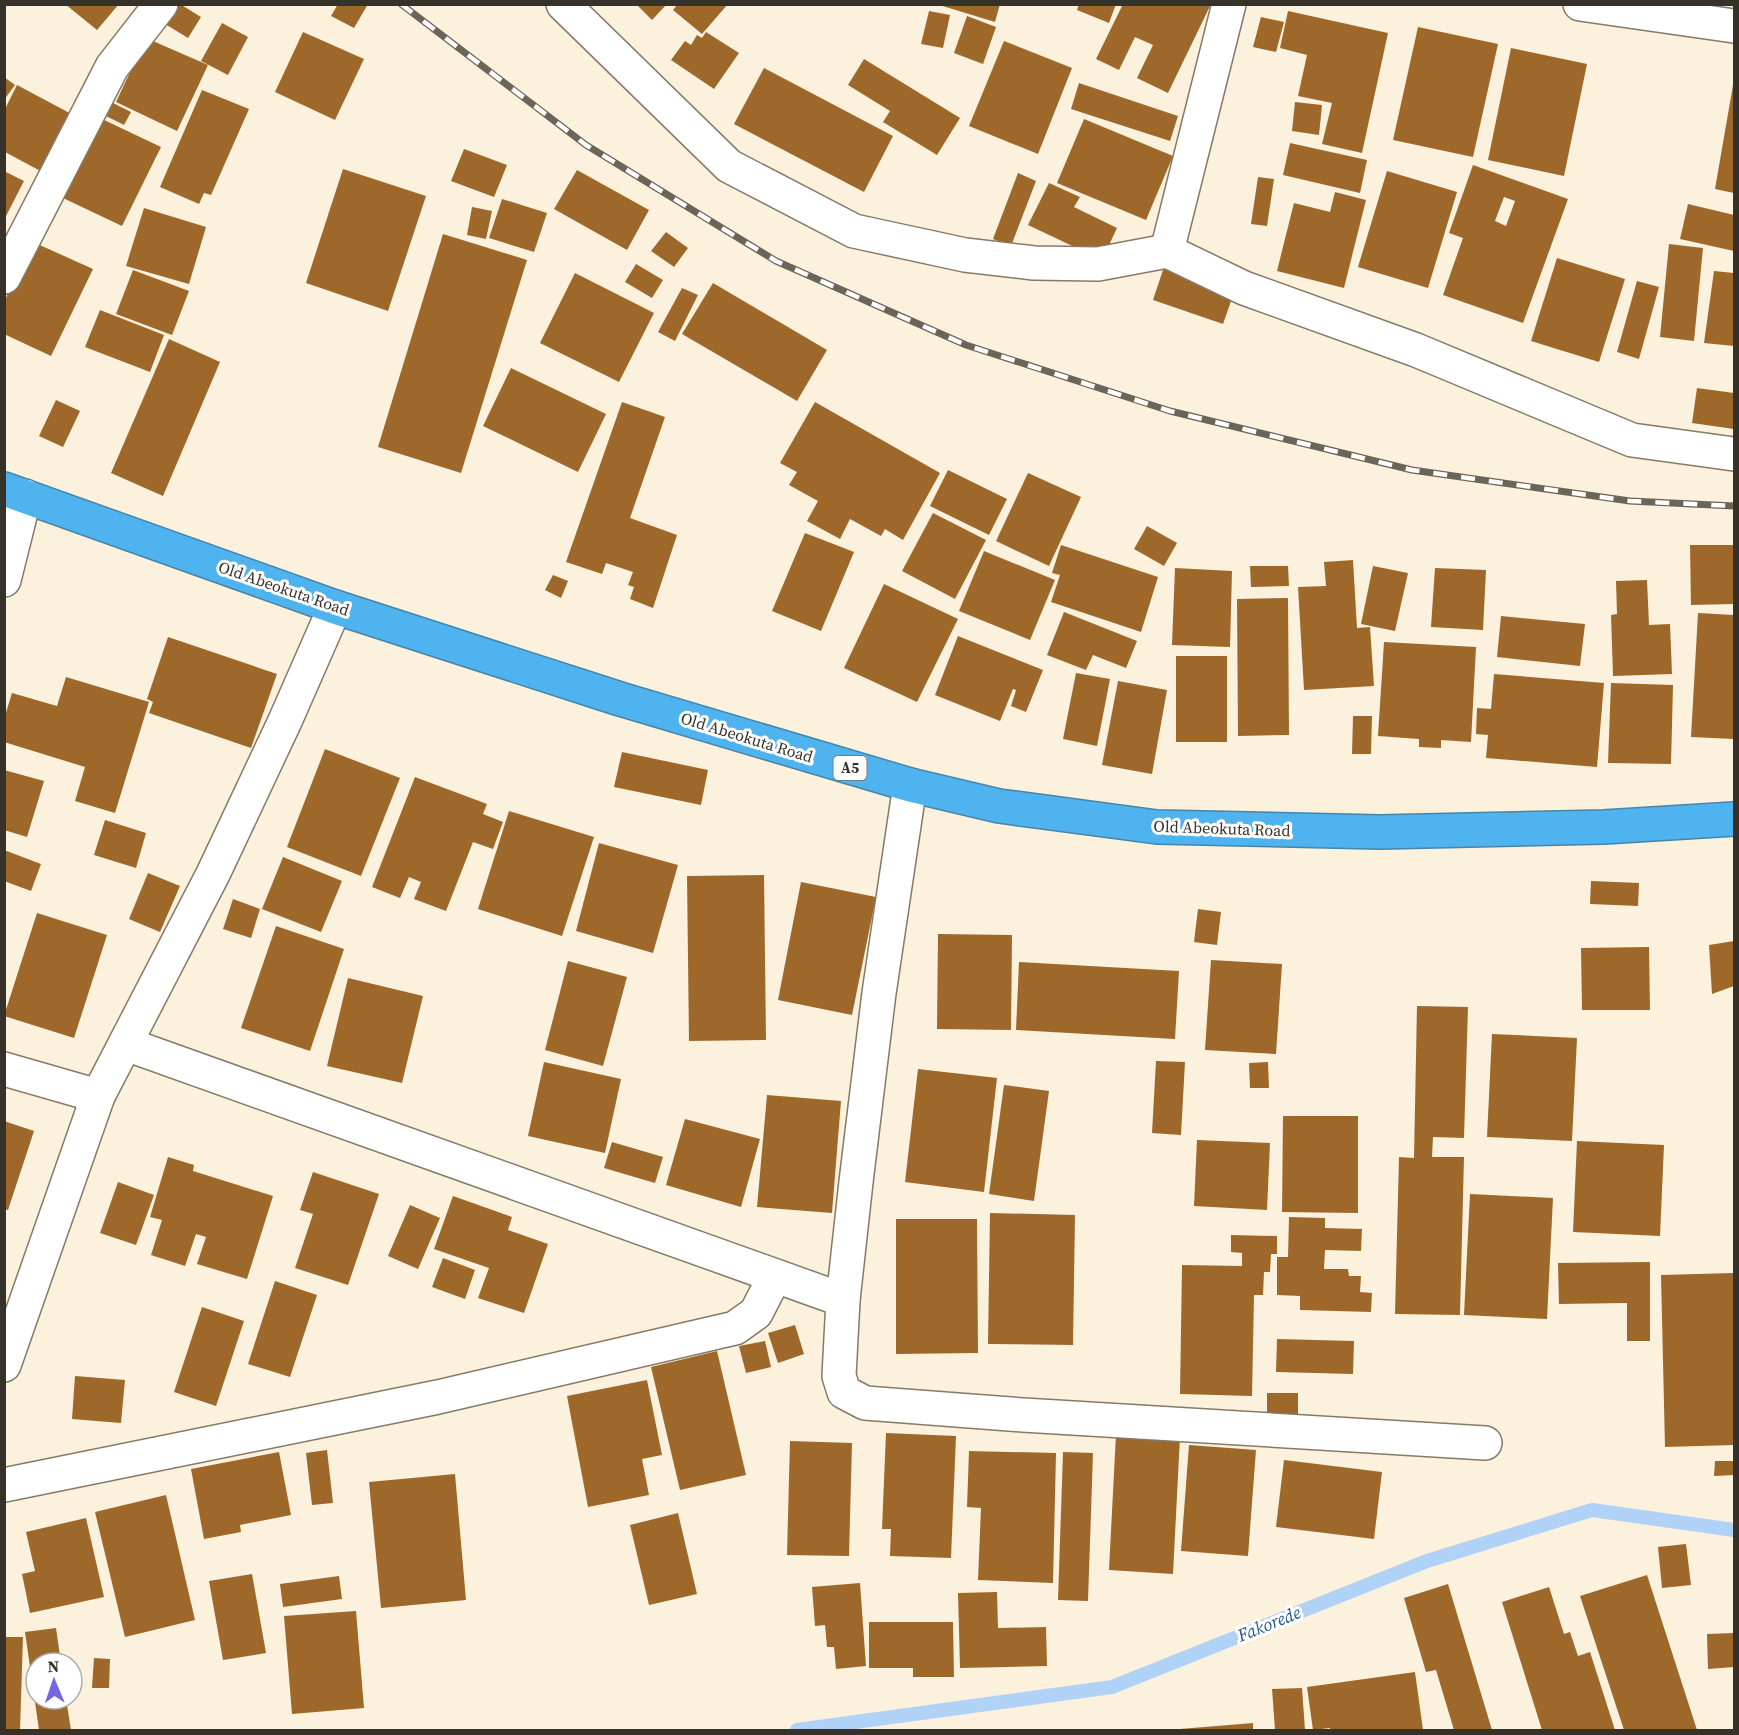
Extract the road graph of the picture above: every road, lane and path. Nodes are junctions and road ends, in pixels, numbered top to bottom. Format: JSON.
{"nodes":[{"id":1,"x":161,"y":4,"type":"edge"},
{"id":2,"x":562,"y":4,"type":"edge"},
{"id":3,"x":1229,"y":4,"type":"edge"},
{"id":4,"x":1580,"y":4,"type":"edge"},
{"id":5,"x":1734,"y":26,"type":"edge"},
{"id":6,"x":1167,"y":251,"type":"junction"},
{"id":7,"x":4,"y":277,"type":"edge"},
{"id":8,"x":1734,"y":454,"type":"edge"},
{"id":9,"x":15,"y":493,"type":"edge"},
{"id":10,"x":4,"y":580,"type":"edge"},
{"id":11,"x":335,"y":607,"type":"junction"},
{"id":12,"x":910,"y":785,"type":"junction"},
{"id":13,"x":1734,"y":819,"type":"edge"},
{"id":14,"x":126,"y":1044,"type":"junction"},
{"id":15,"x":4,"y":1069,"type":"edge"},
{"id":16,"x":98,"y":1095,"type":"junction"},
{"id":17,"x":775,"y":1276,"type":"junction"},
{"id":18,"x":843,"y":1300,"type":"junction"},
{"id":19,"x":4,"y":1365,"type":"edge"},
{"id":20,"x":1485,"y":1443,"type":"dead end"},
{"id":21,"x":4,"y":1485,"type":"edge"}],
"edges":[{"from":1,"to":7,"type":"street"},
{"from":2,"to":6,"type":"street"},
{"from":3,"to":6,"type":"street"},
{"from":4,"to":5,"type":"street"},
{"from":6,"to":8,"type":"street"},
{"from":9,"to":10,"type":"street"},
{"from":9,"to":11,"type":"highway","name":"Old Abeokuta Road","number":"A5"},
{"from":11,"to":12,"type":"highway","name":"Old Abeokuta Road","number":"A5"},
{"from":11,"to":14,"type":"street"},
{"from":12,"to":13,"type":"highway","name":"Old Abeokuta Road","number":"A5"},
{"from":12,"to":18,"type":"street"},
{"from":14,"to":16,"type":"street"},
{"from":14,"to":17,"type":"street"},
{"from":15,"to":16,"type":"street"},
{"from":16,"to":19,"type":"street"},
{"from":17,"to":18,"type":"street"},
{"from":17,"to":21,"type":"street"},
{"from":18,"to":20,"type":"street"}]}
